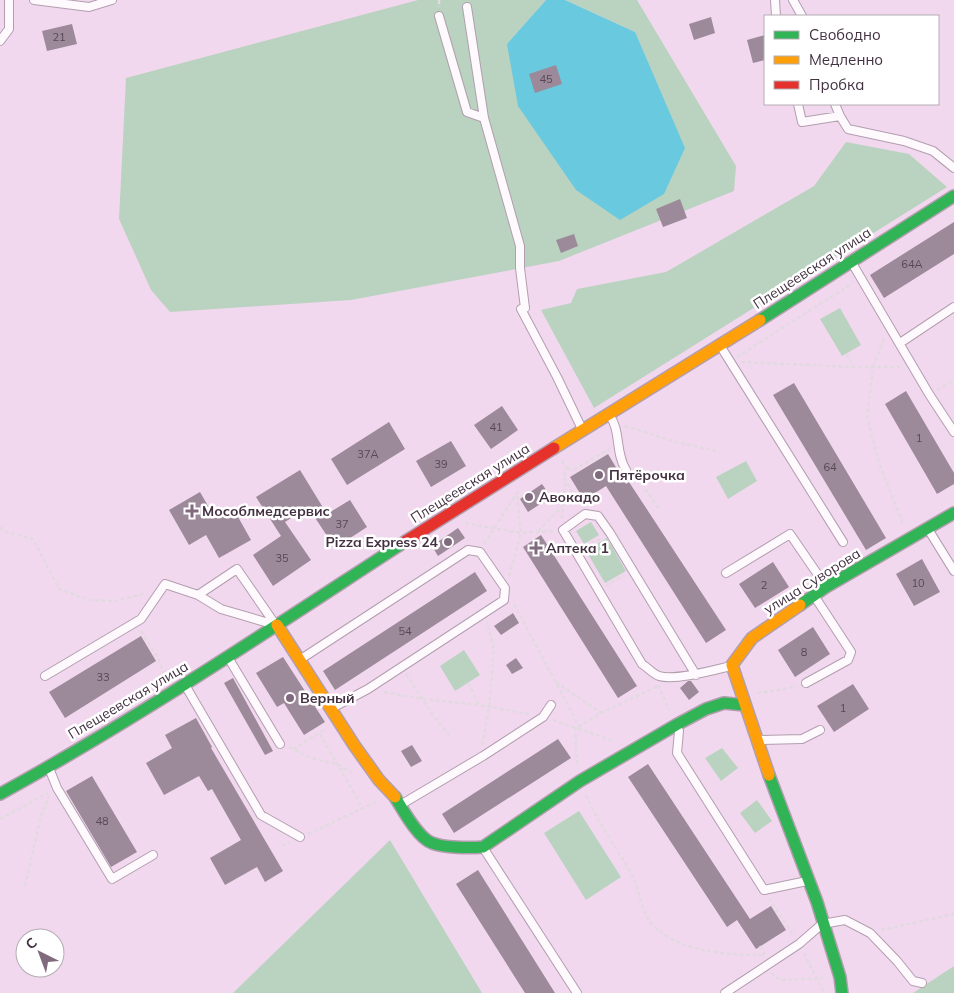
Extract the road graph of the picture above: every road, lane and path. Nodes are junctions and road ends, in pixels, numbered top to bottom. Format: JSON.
{"nodes":[{"id":1,"x":9,"y":0,"type":"edge"},
{"id":2,"x":34,"y":0,"type":"edge"},
{"id":3,"x":112,"y":0,"type":"edge"},
{"id":4,"x":775,"y":0,"type":"edge"},
{"id":5,"x":792,"y":0,"type":"edge"},
{"id":6,"x":467,"y":7,"type":"dead end"},
{"id":7,"x":776,"y":15,"type":"edge"},
{"id":8,"x":801,"y":15,"type":"edge"},
{"id":9,"x":439,"y":16,"type":"dead end"},
{"id":10,"x":0,"y":41,"type":"edge"},
{"id":11,"x":798,"y":105,"type":"edge"},
{"id":12,"x":835,"y":105,"type":"edge"},
{"id":13,"x":840,"y":116,"type":"junction"},
{"id":14,"x":484,"y":118,"type":"junction"},
{"id":15,"x":954,"y":168,"type":"edge"},
{"id":16,"x":954,"y":196,"type":"edge"},
{"id":17,"x":850,"y":261,"type":"junction"},
{"id":18,"x":857,"y":280,"type":"dead end"},
{"id":19,"x":954,"y":307,"type":"edge"},
{"id":20,"x":887,"y":331,"type":"dead end"},
{"id":21,"x":900,"y":343,"type":"junction"},
{"id":22,"x":720,"y":345,"type":"junction"},
{"id":23,"x":846,"y":354,"type":"dead end"},
{"id":24,"x":730,"y":361,"type":"junction"},
{"id":25,"x":913,"y":366,"type":"junction"},
{"id":26,"x":854,"y":367,"type":"junction"},
{"id":27,"x":873,"y":367,"type":"junction"},
{"id":28,"x":954,"y":380,"type":"edge"},
{"id":29,"x":929,"y":394,"type":"junction"},
{"id":30,"x":611,"y":418,"type":"junction"},
{"id":31,"x":583,"y":431,"type":"junction"},
{"id":32,"x":954,"y":432,"type":"edge"},
{"id":33,"x":618,"y":449,"type":"junction"},
{"id":34,"x":716,"y":451,"type":"dead end"},
{"id":35,"x":559,"y":456,"type":"dead end"},
{"id":36,"x":567,"y":469,"type":"junction"},
{"id":37,"x":626,"y":470,"type":"joint"},
{"id":38,"x":565,"y":480,"type":"junction"},
{"id":39,"x":563,"y":506,"type":"junction"},
{"id":40,"x":660,"y":510,"type":"dead end"},
{"id":41,"x":954,"y":513,"type":"edge"},
{"id":42,"x":585,"y":514,"type":"junction"},
{"id":43,"x":461,"y":523,"type":"dead end"},
{"id":44,"x":0,"y":527,"type":"edge"},
{"id":45,"x":494,"y":528,"type":"junction"},
{"id":46,"x":928,"y":529,"type":"junction"},
{"id":47,"x":563,"y":530,"type":"junction"},
{"id":48,"x":538,"y":531,"type":"junction"},
{"id":49,"x":522,"y":532,"type":"junction"},
{"id":50,"x":610,"y":533,"type":"junction"},
{"id":51,"x":910,"y":539,"type":"junction"},
{"id":52,"x":843,"y":542,"type":"dead end"},
{"id":53,"x":480,"y":552,"type":"junction"},
{"id":54,"x":577,"y":552,"type":"junction"},
{"id":55,"x":632,"y":570,"type":"junction"},
{"id":56,"x":954,"y":571,"type":"edge"},
{"id":57,"x":726,"y":572,"type":"dead end"},
{"id":58,"x":165,"y":584,"type":"junction"},
{"id":59,"x":826,"y":587,"type":"junction"},
{"id":60,"x":505,"y":588,"type":"junction"},
{"id":61,"x":600,"y":590,"type":"junction"},
{"id":62,"x":198,"y":595,"type":"junction"},
{"id":63,"x":814,"y":595,"type":"junction"},
{"id":64,"x":484,"y":613,"type":"junction"},
{"id":65,"x":135,"y":622,"type":"junction"},
{"id":66,"x":277,"y":625,"type":"junction"},
{"id":67,"x":228,"y":657,"type":"junction"},
{"id":68,"x":299,"y":660,"type":"junction"},
{"id":69,"x":732,"y":665,"type":"junction"},
{"id":70,"x":401,"y":667,"type":"junction"},
{"id":71,"x":696,"y":675,"type":"junction"},
{"id":72,"x":45,"y":676,"type":"dead end"},
{"id":73,"x":659,"y":676,"type":"junction"},
{"id":74,"x":165,"y":678,"type":"dead end"},
{"id":75,"x":555,"y":681,"type":"junction"},
{"id":76,"x":468,"y":683,"type":"dead end"},
{"id":77,"x":806,"y":683,"type":"joint"},
{"id":78,"x":184,"y":684,"type":"junction"},
{"id":79,"x":658,"y":686,"type":"junction"},
{"id":80,"x":368,"y":688,"type":"junction"},
{"id":81,"x":423,"y":699,"type":"junction"},
{"id":82,"x":742,"y":700,"type":"junction"},
{"id":83,"x":551,"y":704,"type":"dead end"},
{"id":84,"x":479,"y":705,"type":"junction"},
{"id":85,"x":331,"y":708,"type":"junction"},
{"id":86,"x":489,"y":708,"type":"junction"},
{"id":87,"x":518,"y":712,"type":"dead end"},
{"id":88,"x":601,"y":713,"type":"junction"},
{"id":89,"x":553,"y":720,"type":"dead end"},
{"id":90,"x":332,"y":725,"type":"dead end"},
{"id":91,"x":676,"y":725,"type":"junction"},
{"id":92,"x":579,"y":726,"type":"junction"},
{"id":93,"x":575,"y":729,"type":"junction"},
{"id":94,"x":820,"y":730,"type":"dead end"},
{"id":95,"x":320,"y":734,"type":"junction"},
{"id":96,"x":449,"y":736,"type":"dead end"},
{"id":97,"x":756,"y":740,"type":"junction"},
{"id":98,"x":280,"y":744,"type":"dead end"},
{"id":99,"x":635,"y":747,"type":"junction"},
{"id":100,"x":483,"y":756,"type":"junction"},
{"id":101,"x":338,"y":765,"type":"junction"},
{"id":102,"x":49,"y":767,"type":"junction"},
{"id":103,"x":357,"y":776,"type":"dead end"},
{"id":104,"x":580,"y":781,"type":"junction"},
{"id":105,"x":0,"y":794,"type":"edge"},
{"id":106,"x":385,"y":798,"type":"dead end"},
{"id":107,"x":400,"y":805,"type":"junction"},
{"id":108,"x":363,"y":809,"type":"junction"},
{"id":109,"x":0,"y":819,"type":"edge"},
{"id":110,"x":300,"y":837,"type":"junction"},
{"id":111,"x":282,"y":846,"type":"dead end"},
{"id":112,"x":483,"y":847,"type":"junction"},
{"id":113,"x":153,"y":855,"type":"dead end"},
{"id":114,"x":809,"y":881,"type":"junction"},
{"id":115,"x":25,"y":886,"type":"dead end"},
{"id":116,"x":764,"y":890,"type":"junction"},
{"id":117,"x":954,"y":914,"type":"edge"},
{"id":118,"x":822,"y":924,"type":"junction"},
{"id":119,"x":870,"y":932,"type":"junction"},
{"id":120,"x":799,"y":944,"type":"junction"},
{"id":121,"x":765,"y":955,"type":"dead end"},
{"id":122,"x":764,"y":967,"type":"junction"},
{"id":123,"x":840,"y":977,"type":"junction"},
{"id":124,"x":817,"y":979,"type":"junction"},
{"id":125,"x":922,"y":983,"type":"dead end"},
{"id":126,"x":841,"y":992,"type":"edge"},
{"id":127,"x":577,"y":993,"type":"edge"},
{"id":128,"x":725,"y":993,"type":"edge"},
{"id":129,"x":824,"y":993,"type":"edge"}],
"edges":[{"from":1,"to":10,"type":"lane"},
{"from":2,"to":3,"type":"lane"},
{"from":4,"to":7,"type":"lane"},
{"from":5,"to":8,"type":"lane"},
{"from":6,"to":14,"type":"lane"},
{"from":9,"to":14,"type":"lane"},
{"from":11,"to":13,"type":"lane"},
{"from":12,"to":13,"type":"lane"},
{"from":13,"to":15,"type":"lane"},
{"from":14,"to":31,"type":"lane"},
{"from":16,"to":17,"type":"street","name":"Плещеевская улица"},
{"from":17,"to":21,"type":"lane"},
{"from":17,"to":22,"type":"street","name":"Плещеевская улица"},
{"from":18,"to":24,"type":"path"},
{"from":19,"to":21,"type":"lane"},
{"from":20,"to":27,"type":"path"},
{"from":21,"to":25,"type":"lane"},
{"from":22,"to":24,"type":"lane"},
{"from":22,"to":30,"type":"street","name":"Плещеевская улица"},
{"from":23,"to":26,"type":"path"},
{"from":24,"to":26,"type":"path"},
{"from":24,"to":52,"type":"lane"},
{"from":25,"to":27,"type":"path"},
{"from":25,"to":29,"type":"lane"},
{"from":26,"to":27,"type":"path"},
{"from":27,"to":51,"type":"path"},
{"from":28,"to":29,"type":"path"},
{"from":29,"to":32,"type":"lane"},
{"from":30,"to":31,"type":"street","name":"Плещеевская улица"},
{"from":30,"to":33,"type":"lane"},
{"from":30,"to":34,"type":"path"},
{"from":31,"to":66,"type":"street","name":"Плещеевская улица"},
{"from":33,"to":36,"type":"path"},
{"from":33,"to":37,"type":"lane"},
{"from":35,"to":36,"type":"path"},
{"from":36,"to":38,"type":"path"},
{"from":37,"to":40,"type":"path"},
{"from":38,"to":39,"type":"path"},
{"from":38,"to":42,"type":"path"},
{"from":39,"to":47,"type":"path"},
{"from":39,"to":48,"type":"path"},
{"from":41,"to":46,"type":"street","name":"улица Суворова"},
{"from":42,"to":47,"type":"lane"},
{"from":42,"to":50,"type":"lane"},
{"from":43,"to":45,"type":"path"},
{"from":44,"to":58,"type":"path"},
{"from":45,"to":49,"type":"path"},
{"from":45,"to":49,"type":"path"},
{"from":45,"to":53,"type":"path"},
{"from":46,"to":51,"type":"street","name":"улица Суворова"},
{"from":46,"to":56,"type":"lane"},
{"from":47,"to":48,"type":"path"},
{"from":47,"to":54,"type":"lane"},
{"from":48,"to":49,"type":"path"},
{"from":49,"to":60,"type":"path"},
{"from":50,"to":54,"type":"path"},
{"from":50,"to":55,"type":"lane"},
{"from":51,"to":59,"type":"street","name":"улица Суворова"},
{"from":53,"to":60,"type":"lane"},
{"from":53,"to":68,"type":"lane"},
{"from":54,"to":61,"type":"lane"},
{"from":55,"to":61,"type":"path"},
{"from":55,"to":71,"type":"lane"},
{"from":57,"to":59,"type":"lane"},
{"from":58,"to":62,"type":"lane"},
{"from":58,"to":65,"type":"lane"},
{"from":59,"to":63,"type":"street","name":"улица Суворова"},
{"from":60,"to":64,"type":"lane"},
{"from":60,"to":75,"type":"path"},
{"from":61,"to":73,"type":"lane"},
{"from":62,"to":66,"type":"lane"},
{"from":62,"to":66,"type":"lane"},
{"from":63,"to":69,"type":"street","name":"улица Суворова"},
{"from":63,"to":77,"type":"lane"},
{"from":64,"to":70,"type":"lane"},
{"from":64,"to":86,"type":"path"},
{"from":65,"to":72,"type":"lane"},
{"from":65,"to":74,"type":"path"},
{"from":66,"to":67,"type":"street","name":"Плещеевская улица"},
{"from":66,"to":68,"type":"street"},
{"from":67,"to":78,"type":"street","name":"Плещеевская улица"},
{"from":67,"to":98,"type":"lane"},
{"from":68,"to":85,"type":"street"},
{"from":69,"to":71,"type":"lane"},
{"from":69,"to":82,"type":"street"},
{"from":70,"to":80,"type":"lane"},
{"from":70,"to":81,"type":"path"},
{"from":71,"to":73,"type":"lane"},
{"from":73,"to":79,"type":"path"},
{"from":75,"to":88,"type":"path"},
{"from":75,"to":92,"type":"path"},
{"from":76,"to":84,"type":"path"},
{"from":77,"to":82,"type":"path"},
{"from":78,"to":102,"type":"street","name":"Плещеевская улица"},
{"from":78,"to":110,"type":"lane"},
{"from":79,"to":88,"type":"path"},
{"from":79,"to":91,"type":"path"},
{"from":80,"to":81,"type":"path"},
{"from":80,"to":85,"type":"lane"},
{"from":81,"to":84,"type":"path"},
{"from":81,"to":96,"type":"path"},
{"from":82,"to":91,"type":"street"},
{"from":82,"to":97,"type":"street"},
{"from":83,"to":100,"type":"lane"},
{"from":84,"to":86,"type":"path"},
{"from":85,"to":107,"type":"street"},
{"from":86,"to":87,"type":"path"},
{"from":86,"to":100,"type":"path"},
{"from":88,"to":92,"type":"path"},
{"from":89,"to":93,"type":"path"},
{"from":90,"to":95,"type":"path"},
{"from":91,"to":99,"type":"street"},
{"from":91,"to":116,"type":"lane"},
{"from":92,"to":93,"type":"path"},
{"from":93,"to":99,"type":"path"},
{"from":93,"to":104,"type":"path"},
{"from":94,"to":97,"type":"lane"},
{"from":95,"to":101,"type":"path"},
{"from":95,"to":101,"type":"path"},
{"from":97,"to":114,"type":"street"},
{"from":99,"to":104,"type":"street"},
{"from":100,"to":107,"type":"lane"},
{"from":101,"to":103,"type":"path"},
{"from":101,"to":108,"type":"path"},
{"from":102,"to":105,"type":"street","name":"Плещеевская улица"},
{"from":102,"to":113,"type":"lane"},
{"from":104,"to":112,"type":"street"},
{"from":104,"to":121,"type":"path"},
{"from":106,"to":108,"type":"path"},
{"from":107,"to":112,"type":"street"},
{"from":108,"to":110,"type":"path"},
{"from":109,"to":115,"type":"path"},
{"from":110,"to":111,"type":"path"},
{"from":112,"to":127,"type":"lane"},
{"from":114,"to":116,"type":"lane"},
{"from":114,"to":118,"type":"street"},
{"from":116,"to":120,"type":"path"},
{"from":117,"to":119,"type":"path"},
{"from":118,"to":119,"type":"lane"},
{"from":118,"to":120,"type":"lane"},
{"from":118,"to":123,"type":"street"},
{"from":119,"to":125,"type":"lane"},
{"from":120,"to":122,"type":"lane"},
{"from":120,"to":124,"type":"path"},
{"from":122,"to":124,"type":"path"},
{"from":122,"to":128,"type":"lane"},
{"from":123,"to":124,"type":"path"},
{"from":123,"to":126,"type":"street"},
{"from":124,"to":129,"type":"path"}]}
